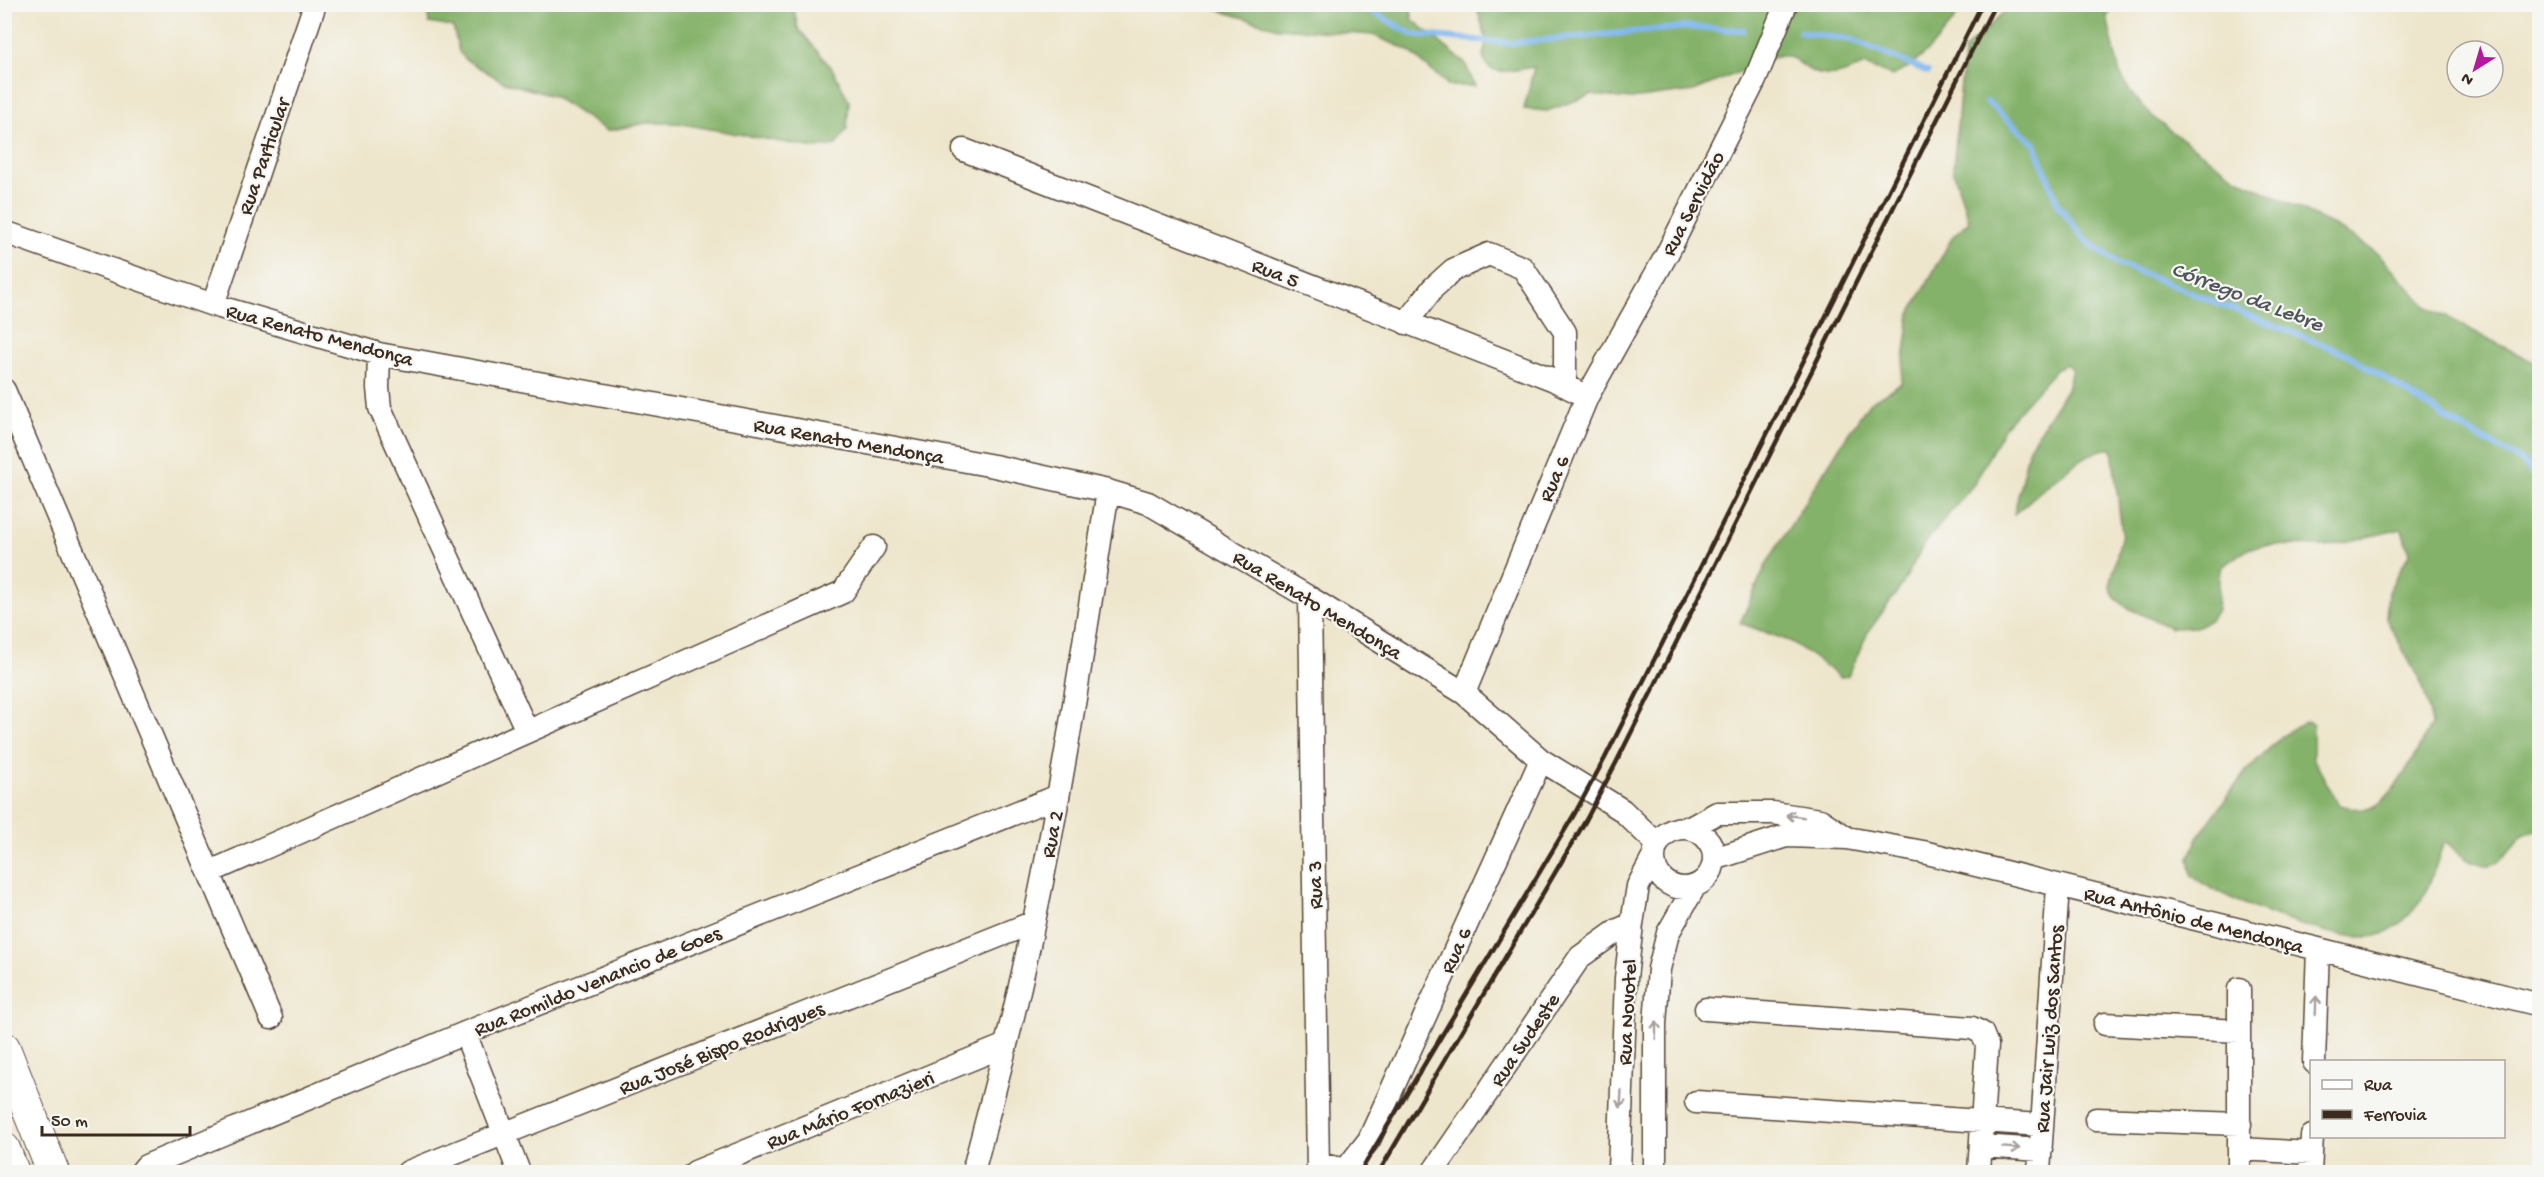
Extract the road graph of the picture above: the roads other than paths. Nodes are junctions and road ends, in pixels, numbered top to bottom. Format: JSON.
{"nodes":[{"id":1,"x":1786,"y":4,"type":"edge"},
{"id":2,"x":314,"y":7,"type":"dead end"},
{"id":3,"x":964,"y":150,"type":"dead end"},
{"id":4,"x":4,"y":232,"type":"edge"},
{"id":5,"x":213,"y":305,"type":"junction"},
{"id":6,"x":1406,"y":323,"type":"junction"},
{"id":7,"x":379,"y":354,"type":"junction"},
{"id":8,"x":1565,"y":385,"type":"junction"},
{"id":9,"x":4,"y":390,"type":"edge"},
{"id":10,"x":1587,"y":397,"type":"junction"},
{"id":11,"x":1108,"y":491,"type":"junction"},
{"id":12,"x":874,"y":547,"type":"dead end"},
{"id":13,"x":1310,"y":598,"type":"junction"},
{"id":14,"x":1464,"y":693,"type":"junction"},
{"id":15,"x":527,"y":732,"type":"junction"},
{"id":16,"x":1541,"y":760,"type":"junction"},
{"id":17,"x":1058,"y":796,"type":"junction"},
{"id":18,"x":1848,"y":838,"type":"junction"},
{"id":19,"x":1668,"y":839,"type":"junction"},
{"id":20,"x":1714,"y":860,"type":"junction"},
{"id":21,"x":210,"y":872,"type":"junction"},
{"id":22,"x":1695,"y":886,"type":"junction"},
{"id":23,"x":2058,"y":886,"type":"junction"},
{"id":24,"x":1034,"y":922,"type":"junction"},
{"id":25,"x":1632,"y":924,"type":"junction"},
{"id":26,"x":2318,"y":948,"type":"junction"},
{"id":27,"x":2239,"y":989,"type":"dead end"},
{"id":28,"x":2540,"y":1005,"type":"edge"},
{"id":29,"x":1706,"y":1009,"type":"dead end"},
{"id":30,"x":271,"y":1018,"type":"dead end"},
{"id":31,"x":2105,"y":1024,"type":"dead end"},
{"id":32,"x":2239,"y":1030,"type":"junction"},
{"id":33,"x":465,"y":1034,"type":"junction"},
{"id":34,"x":1006,"y":1045,"type":"junction"},
{"id":35,"x":4,"y":1048,"type":"edge"},
{"id":36,"x":2314,"y":1060,"type":"edge"},
{"id":37,"x":1696,"y":1102,"type":"dead end"},
{"id":38,"x":2096,"y":1119,"type":"dead end"},
{"id":39,"x":1983,"y":1120,"type":"junction"},
{"id":40,"x":2240,"y":1124,"type":"junction"},
{"id":41,"x":2042,"y":1125,"type":"junction"},
{"id":42,"x":504,"y":1133,"type":"junction"},
{"id":43,"x":1981,"y":1146,"type":"junction"},
{"id":44,"x":4,"y":1149,"type":"edge"},
{"id":45,"x":2240,"y":1149,"type":"junction"},
{"id":46,"x":2041,"y":1150,"type":"junction"},
{"id":47,"x":2311,"y":1154,"type":"edge"},
{"id":48,"x":1318,"y":1168,"type":"edge"},
{"id":49,"x":14,"y":1173,"type":"edge"},
{"id":50,"x":53,"y":1173,"type":"edge"},
{"id":51,"x":141,"y":1173,"type":"edge"},
{"id":52,"x":408,"y":1173,"type":"edge"},
{"id":53,"x":519,"y":1173,"type":"edge"},
{"id":54,"x":694,"y":1173,"type":"edge"},
{"id":55,"x":973,"y":1173,"type":"edge"},
{"id":56,"x":1433,"y":1173,"type":"edge"},
{"id":57,"x":1619,"y":1173,"type":"edge"},
{"id":58,"x":1655,"y":1173,"type":"edge"},
{"id":59,"x":1979,"y":1173,"type":"edge"},
{"id":60,"x":2039,"y":1173,"type":"edge"},
{"id":61,"x":2239,"y":1173,"type":"edge"}],
"edges":[{"from":1,"to":10,"type":"street","name":"Rua Servidão"},
{"from":2,"to":5,"type":"street","name":"Rua Particular"},
{"from":3,"to":6,"type":"street","name":"Rua 5"},
{"from":4,"to":5,"type":"street","name":"Rua Renato Mendonça"},
{"from":5,"to":7,"type":"street","name":"Rua Renato Mendonça"},
{"from":6,"to":8,"type":"street","name":"Rua 5"},
{"from":6,"to":8,"type":"street"},
{"from":7,"to":11,"type":"street","name":"Rua Renato Mendonça"},
{"from":7,"to":15,"type":"street"},
{"from":8,"to":10,"type":"street","name":"Rua 5"},
{"from":9,"to":21,"type":"street"},
{"from":10,"to":14,"type":"street","name":"Rua 6"},
{"from":11,"to":13,"type":"street","name":"Rua Renato Mendonça"},
{"from":11,"to":17,"type":"street","name":"Rua 2"},
{"from":12,"to":15,"type":"street"},
{"from":13,"to":14,"type":"street","name":"Rua Renato Mendonça"},
{"from":13,"to":48,"type":"street","name":"Rua 3"},
{"from":14,"to":16,"type":"street","name":"Rua Renato Mendonça"},
{"from":15,"to":21,"type":"street"},
{"from":16,"to":19,"type":"street","name":"Rua Renato Mendonça"},
{"from":16,"to":48,"type":"street","name":"Rua 6"},
{"from":17,"to":24,"type":"street","name":"Rua 2"},
{"from":17,"to":33,"type":"street","name":"Rua Romildo Venancio de Goes"},
{"from":18,"to":19,"type":"street","name":"Rua Antônio de Mendonça","one_way":true},
{"from":18,"to":20,"type":"street","name":"Rua Antônio de Mendonça"},
{"from":18,"to":23,"type":"street","name":"Rua Antônio de Mendonça"},
{"from":19,"to":20,"type":"street"},
{"from":19,"to":22,"type":"street"},
{"from":19,"to":25,"type":"street","name":"Rua Novotel"},
{"from":20,"to":22,"type":"street"},
{"from":21,"to":30,"type":"street"},
{"from":58,"to":22,"type":"street","name":"Rua Novotel","one_way":true},
{"from":23,"to":26,"type":"street","name":"Rua Antônio de Mendonça"},
{"from":23,"to":41,"type":"street","name":"Rua Jair Luiz dos Santos"},
{"from":24,"to":34,"type":"street","name":"Rua 2"},
{"from":24,"to":42,"type":"street","name":"Rua José Bispo Rodrigues"},
{"from":25,"to":56,"type":"street","name":"Rua Sudeste"},
{"from":25,"to":57,"type":"street","name":"Rua Novotel","one_way":true},
{"from":26,"to":28,"type":"street","name":"Rua Antônio de Mendonça"},
{"from":36,"to":26,"type":"street","one_way":true},
{"from":27,"to":32,"type":"street"},
{"from":29,"to":39,"type":"street"},
{"from":31,"to":32,"type":"street"},
{"from":32,"to":40,"type":"street"},
{"from":33,"to":42,"type":"street"},
{"from":33,"to":51,"type":"street","name":"Rua Romildo Venancio de Goes"},
{"from":34,"to":54,"type":"street","name":"Rua Mário Fornazieri"},
{"from":34,"to":55,"type":"street","name":"Rua 2"},
{"from":35,"to":50,"type":"highway"},
{"from":37,"to":39,"type":"street"},
{"from":38,"to":40,"type":"street"},
{"from":39,"to":41,"type":"street"},
{"from":39,"to":43,"type":"street"},
{"from":40,"to":45,"type":"street"},
{"from":41,"to":46,"type":"street","name":"Rua Jair Luiz dos Santos"},
{"from":42,"to":52,"type":"street","name":"Rua José Bispo Rodrigues"},
{"from":42,"to":53,"type":"street"},
{"from":43,"to":46,"type":"street","one_way":true},
{"from":43,"to":59,"type":"street"},
{"from":44,"to":49,"type":"highway"},
{"from":45,"to":47,"type":"street"},
{"from":45,"to":61,"type":"street"},
{"from":46,"to":60,"type":"street","name":"Rua Jair Luiz dos Santos"}]}
